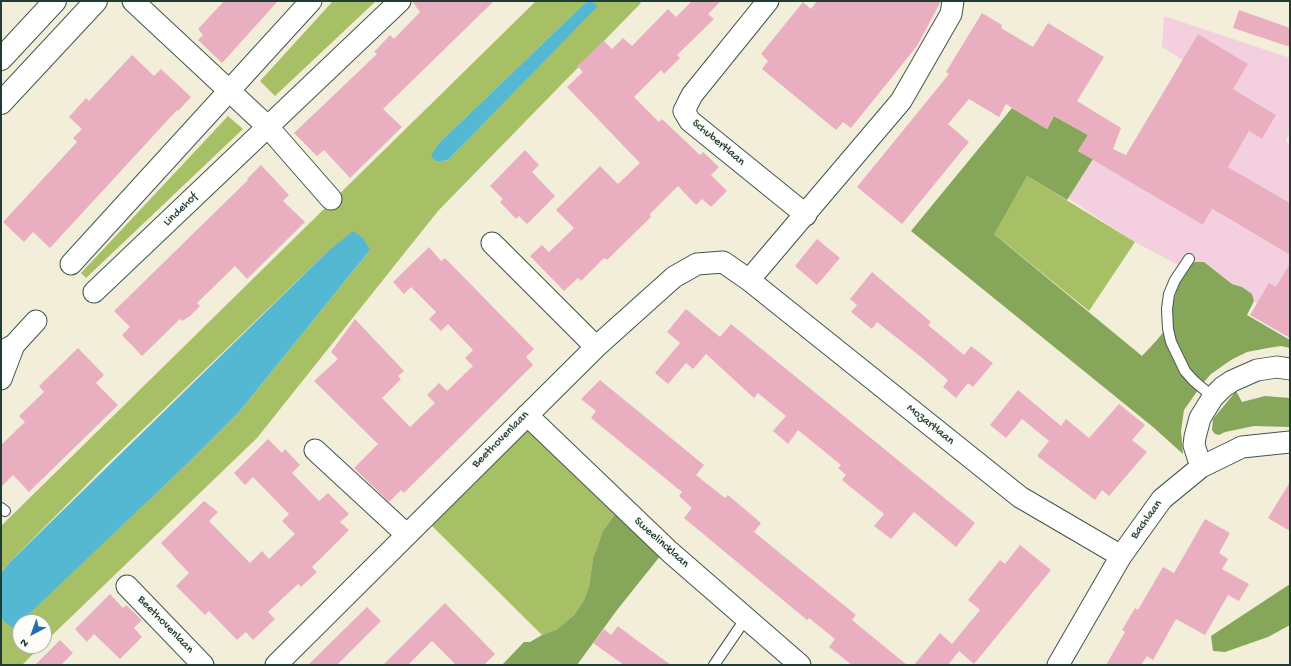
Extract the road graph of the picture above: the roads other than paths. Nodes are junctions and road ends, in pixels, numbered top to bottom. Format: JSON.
{"nodes":[{"id":1,"x":55,"y":1,"type":"edge"},
{"id":2,"x":96,"y":1,"type":"edge"},
{"id":3,"x":133,"y":1,"type":"edge"},
{"id":4,"x":312,"y":1,"type":"edge"},
{"id":5,"x":400,"y":1,"type":"edge"},
{"id":6,"x":768,"y":1,"type":"edge"},
{"id":7,"x":953,"y":1,"type":"edge"},
{"id":8,"x":1,"y":59,"type":"edge"},
{"id":9,"x":229,"y":92,"type":"junction"},
{"id":10,"x":1,"y":103,"type":"edge"},
{"id":11,"x":268,"y":127,"type":"junction"},
{"id":12,"x":331,"y":199,"type":"dead end"},
{"id":13,"x":806,"y":215,"type":"junction"},
{"id":14,"x":492,"y":243,"type":"dead end"},
{"id":15,"x":1189,"y":259,"type":"dead end"},
{"id":16,"x":71,"y":264,"type":"dead end"},
{"id":17,"x":749,"y":280,"type":"junction"},
{"id":18,"x":94,"y":292,"type":"dead end"},
{"id":19,"x":36,"y":321,"type":"dead end"},
{"id":20,"x":596,"y":347,"type":"junction"},
{"id":21,"x":7,"y":348,"type":"edge"},
{"id":22,"x":1290,"y":369,"type":"edge"},
{"id":23,"x":1,"y":379,"type":"edge"},
{"id":24,"x":1213,"y":397,"type":"junction"},
{"id":25,"x":527,"y":415,"type":"junction"},
{"id":26,"x":1290,"y":442,"type":"edge"},
{"id":27,"x":315,"y":450,"type":"dead end"},
{"id":28,"x":1201,"y":467,"type":"junction"},
{"id":29,"x":406,"y":534,"type":"junction"},
{"id":30,"x":1122,"y":556,"type":"junction"},
{"id":31,"x":127,"y":586,"type":"dead end"},
{"id":32,"x":746,"y":618,"type":"junction"},
{"id":33,"x":203,"y":665,"type":"edge"},
{"id":34,"x":276,"y":665,"type":"edge"},
{"id":35,"x":714,"y":665,"type":"edge"},
{"id":36,"x":800,"y":665,"type":"edge"},
{"id":37,"x":1058,"y":665,"type":"edge"}],
"edges":[{"from":1,"to":8,"type":"main road"},
{"from":2,"to":10,"type":"main road"},
{"from":3,"to":9,"type":"street"},
{"from":4,"to":9,"type":"street"},
{"from":5,"to":11,"type":"street","name":"Lindehof"},
{"from":6,"to":13,"type":"street","name":"Schubertlaan"},
{"from":7,"to":13,"type":"street"},
{"from":9,"to":11,"type":"street"},
{"from":9,"to":16,"type":"street"},
{"from":11,"to":12,"type":"street"},
{"from":11,"to":18,"type":"street","name":"Lindehof"},
{"from":13,"to":17,"type":"street"},
{"from":14,"to":20,"type":"street"},
{"from":15,"to":24,"type":"lane"},
{"from":17,"to":20,"type":"street","name":"Beethovenlaan"},
{"from":17,"to":30,"type":"street","name":"Mozartlaan"},
{"from":19,"to":21,"type":"street"},
{"from":20,"to":25,"type":"street","name":"Beethovenlaan"},
{"from":21,"to":23,"type":"street"},
{"from":22,"to":24,"type":"street"},
{"from":24,"to":28,"type":"street"},
{"from":25,"to":29,"type":"street","name":"Beethovenlaan"},
{"from":25,"to":32,"type":"street","name":"Sweelincklaan"},
{"from":26,"to":28,"type":"street","name":"Bachlaan"},
{"from":27,"to":29,"type":"street"},
{"from":28,"to":30,"type":"street","name":"Bachlaan"},
{"from":29,"to":34,"type":"street","name":"Beethovenlaan"},
{"from":30,"to":37,"type":"street","name":"Bachlaan"},
{"from":31,"to":33,"type":"street","name":"Beethovenlaan"},
{"from":32,"to":35,"type":"lane"},
{"from":32,"to":36,"type":"street","name":"Sweelincklaan"}]}
